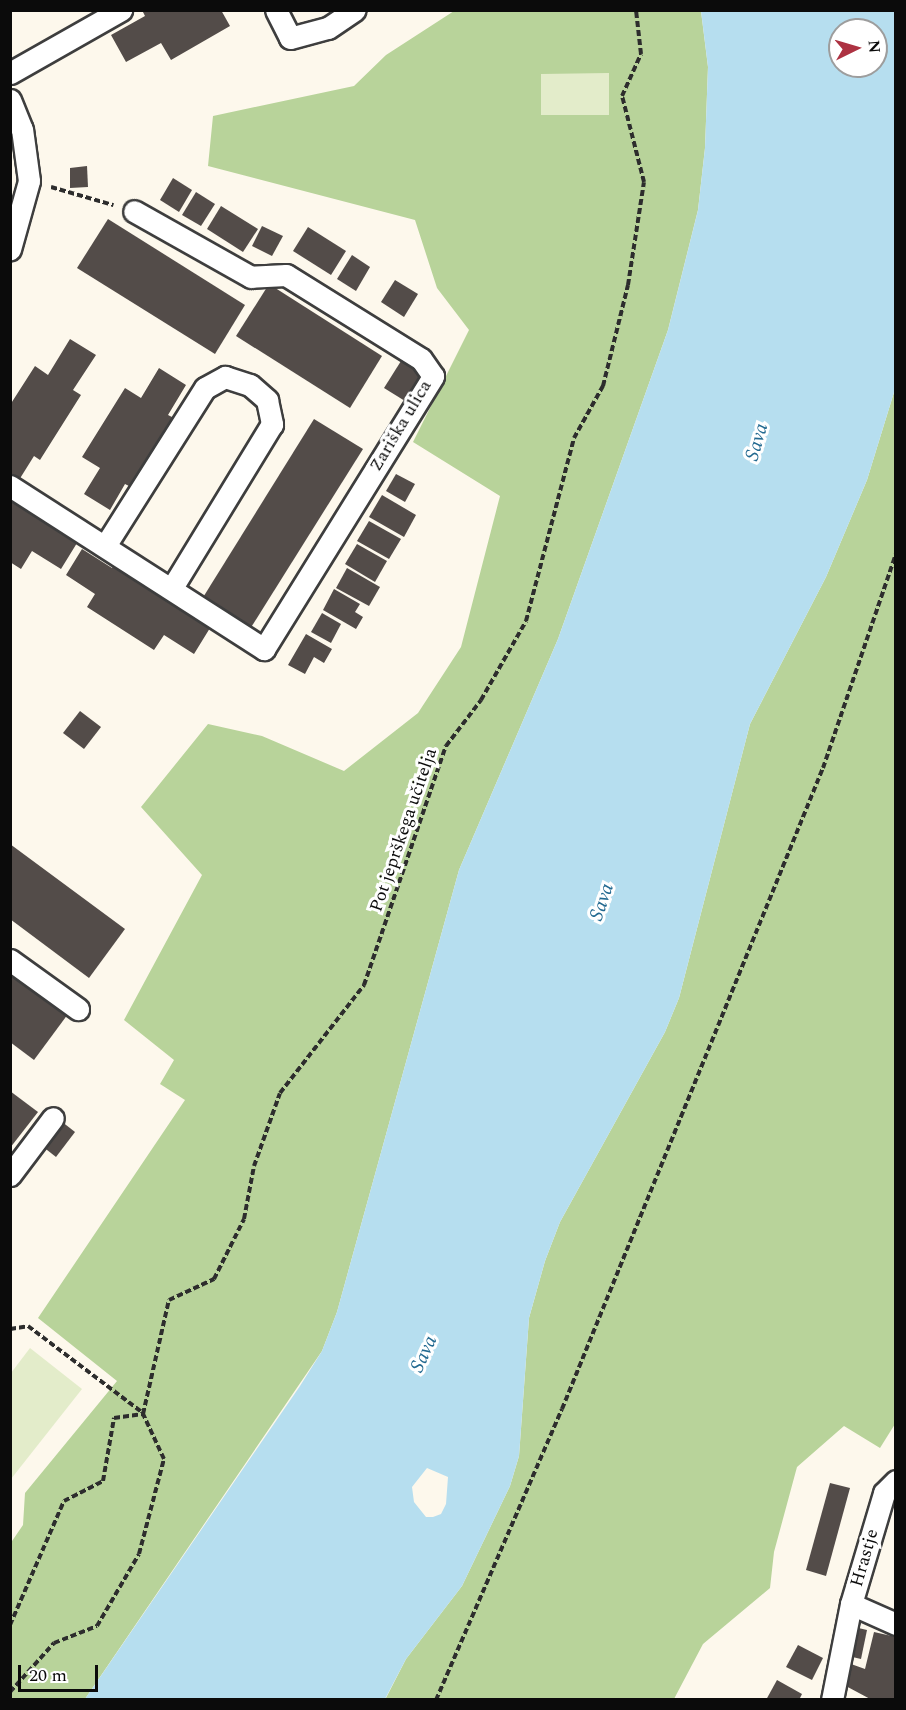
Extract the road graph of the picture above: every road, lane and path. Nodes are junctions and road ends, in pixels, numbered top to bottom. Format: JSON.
{"nodes":[{"id":1,"x":121,"y":10,"type":"edge"},
{"id":2,"x":276,"y":10,"type":"edge"},
{"id":3,"x":355,"y":10,"type":"edge"},
{"id":4,"x":636,"y":10,"type":"edge"},
{"id":5,"x":10,"y":72,"type":"edge"},
{"id":6,"x":10,"y":100,"type":"edge"},
{"id":7,"x":29,"y":181,"type":"junction"},
{"id":8,"x":134,"y":211,"type":"joint"},
{"id":9,"x":10,"y":249,"type":"edge"},
{"id":10,"x":10,"y":486,"type":"edge"},
{"id":11,"x":105,"y":546,"type":"junction"},
{"id":12,"x":896,"y":554,"type":"edge"},
{"id":13,"x":896,"y":569,"type":"edge"},
{"id":14,"x":889,"y":573,"type":"junction"},
{"id":15,"x":172,"y":588,"type":"junction"},
{"id":16,"x":10,"y":960,"type":"edge"},
{"id":17,"x":78,"y":1009,"type":"dead end"},
{"id":18,"x":53,"y":1118,"type":"dead end"},
{"id":19,"x":10,"y":1175,"type":"edge"},
{"id":20,"x":10,"y":1329,"type":"edge"},
{"id":21,"x":143,"y":1414,"type":"junction"},
{"id":22,"x":896,"y":1480,"type":"edge"},
{"id":23,"x":851,"y":1604,"type":"junction"},
{"id":24,"x":896,"y":1624,"type":"edge"},
{"id":25,"x":10,"y":1625,"type":"edge"},
{"id":26,"x":10,"y":1692,"type":"edge"},
{"id":27,"x":436,"y":1700,"type":"edge"},
{"id":28,"x":832,"y":1700,"type":"edge"}],
"edges":[{"from":1,"to":5,"type":"street"},
{"from":2,"to":3,"type":"street"},
{"from":4,"to":21,"type":"path","name":"Pot jeprškega učitelja"},
{"from":6,"to":7,"type":"street"},
{"from":7,"to":8,"type":"path"},
{"from":7,"to":9,"type":"street"},
{"from":8,"to":15,"type":"street","name":"Zariška ulica"},
{"from":10,"to":11,"type":"street","name":"Zariška ulica"},
{"from":11,"to":15,"type":"street","name":"Zariška ulica"},
{"from":11,"to":15,"type":"street"},
{"from":12,"to":14,"type":"path"},
{"from":13,"to":14,"type":"path"},
{"from":14,"to":27,"type":"path"},
{"from":16,"to":17,"type":"street"},
{"from":18,"to":19,"type":"street"},
{"from":20,"to":21,"type":"path"},
{"from":21,"to":25,"type":"path"},
{"from":21,"to":26,"type":"path"},
{"from":22,"to":23,"type":"street","name":"Hrastje"},
{"from":23,"to":24,"type":"street","name":"Hrastje"},
{"from":23,"to":28,"type":"street","name":"Hrastje"}]}
